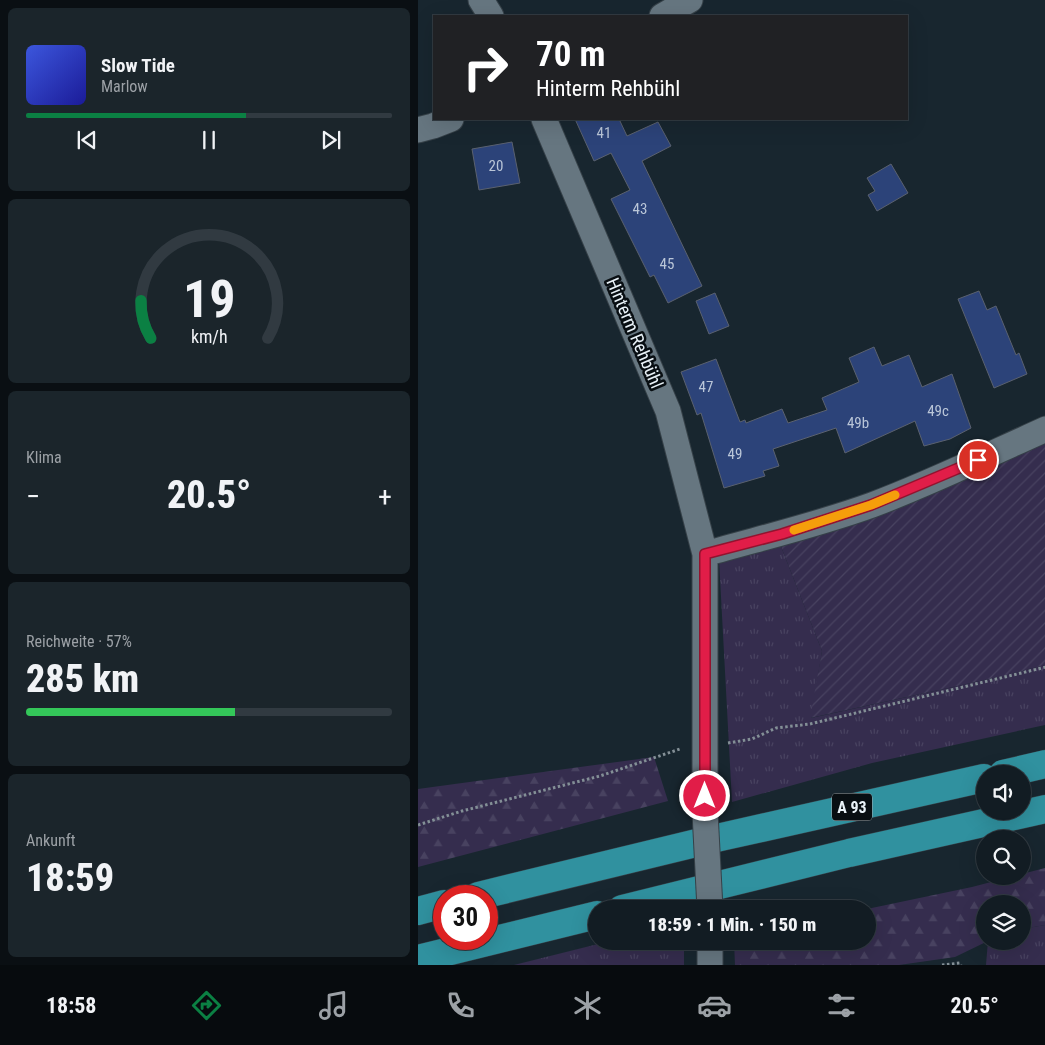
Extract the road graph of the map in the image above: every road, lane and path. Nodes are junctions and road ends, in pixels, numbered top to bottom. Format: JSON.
{"nodes":[{"id":1,"x":482,"y":0,"type":"edge"},
{"id":2,"x":690,"y":0,"type":"edge"},
{"id":3,"x":490,"y":15,"type":"edge"},
{"id":4,"x":664,"y":15,"type":"edge"},
{"id":5,"x":449,"y":120,"type":"edge"},
{"id":6,"x":544,"y":120,"type":"edge"},
{"id":7,"x":418,"y":130,"type":"edge"},
{"id":8,"x":1046,"y":429,"type":"edge"},
{"id":9,"x":705,"y":554,"type":"junction"},
{"id":10,"x":1046,"y":667,"type":"edge"},
{"id":11,"x":705,"y":744,"type":"junction"},
{"id":12,"x":1046,"y":764,"type":"edge"},
{"id":13,"x":1031,"y":768,"type":"edge"},
{"id":14,"x":976,"y":780,"type":"edge"},
{"id":15,"x":1046,"y":809,"type":"edge"},
{"id":16,"x":418,"y":825,"type":"edge"},
{"id":17,"x":498,"y":891,"type":"edge"},
{"id":18,"x":658,"y":900,"type":"edge"},
{"id":19,"x":710,"y":900,"type":"edge"},
{"id":20,"x":433,"y":907,"type":"edge"},
{"id":21,"x":418,"y":911,"type":"edge"},
{"id":22,"x":588,"y":917,"type":"edge"},
{"id":23,"x":710,"y":950,"type":"edge"},
{"id":24,"x":418,"y":959,"type":"edge"},
{"id":25,"x":710,"y":965,"type":"edge"},
{"id":26,"x":942,"y":965,"type":"edge"},
{"id":27,"x":961,"y":965,"type":"edge"}],
"edges":[{"from":1,"to":3,"type":"street"},
{"from":2,"to":4,"type":"street"},
{"from":5,"to":7,"type":"street"},
{"from":6,"to":9,"type":"street","name":"Hinterm Rehbühl"},
{"from":8,"to":9,"type":"street"},
{"from":9,"to":11,"type":"street","name":"Hinterm Rehbühl"},
{"from":10,"to":11,"type":"path"},
{"from":11,"to":16,"type":"path"},
{"from":11,"to":19,"type":"street","name":"Hinterm Rehbühl","bridge":true},
{"from":12,"to":13,"type":"highway"},
{"from":14,"to":17,"type":"highway","number":"A 93"},
{"from":15,"to":18,"type":"highway"},
{"from":20,"to":21,"type":"highway"},
{"from":22,"to":24,"type":"highway"},
{"from":23,"to":25,"type":"street"},
{"from":26,"to":27,"type":"path"}]}
